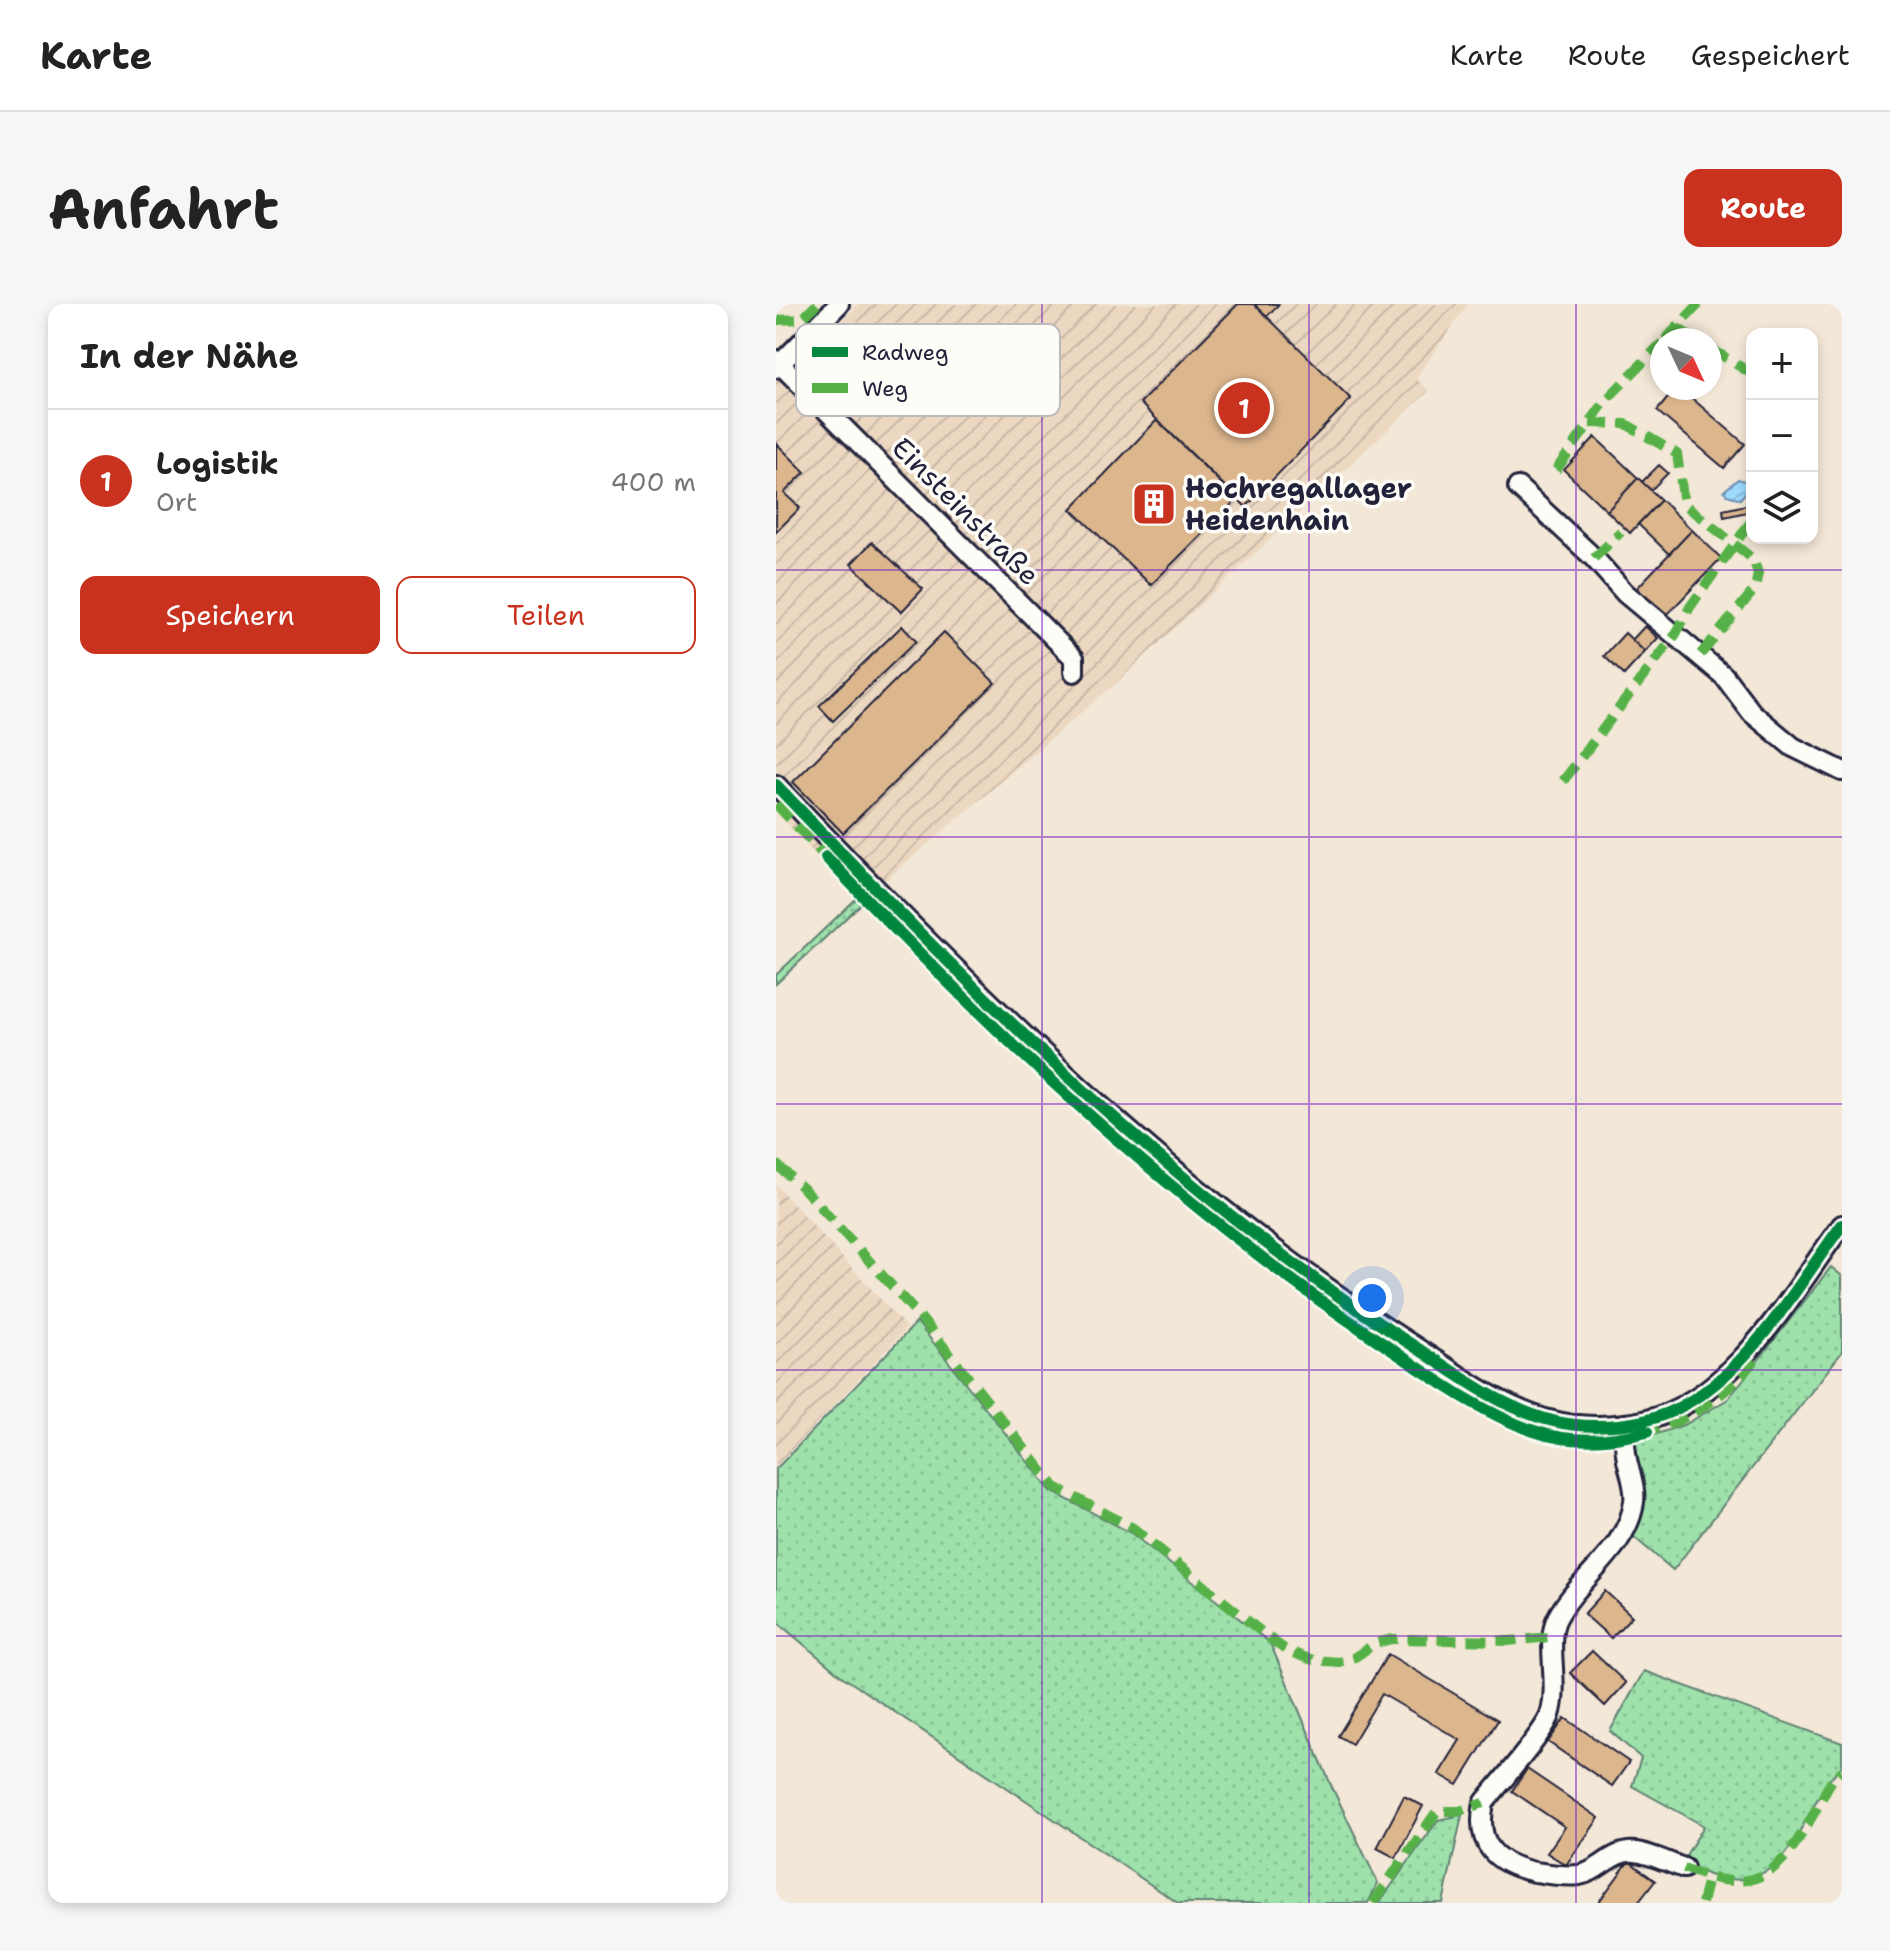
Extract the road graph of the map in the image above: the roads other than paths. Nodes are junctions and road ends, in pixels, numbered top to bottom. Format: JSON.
{"nodes":[{"id":1,"x":839,"y":304,"type":"edge"},
{"id":2,"x":818,"y":324,"type":"edge"},
{"id":3,"x":796,"y":346,"type":"edge"},
{"id":4,"x":777,"y":364,"type":"edge"},
{"id":5,"x":796,"y":383,"type":"edge"},
{"id":6,"x":830,"y":416,"type":"edge"},
{"id":7,"x":1518,"y":487,"type":"dead end"},
{"id":8,"x":1074,"y":672,"type":"dead end"},
{"id":9,"x":1842,"y":771,"type":"edge"},
{"id":10,"x":776,"y":785,"type":"edge"},
{"id":11,"x":1842,"y":1225,"type":"edge"},
{"id":12,"x":1623,"y":1424,"type":"junction"},
{"id":13,"x":1684,"y":1868,"type":"dead end"}],
"edges":[{"from":1,"to":2,"type":"street"},
{"from":3,"to":4,"type":"street"},
{"from":4,"to":5,"type":"street","name":"Einsteinstraße"},
{"from":6,"to":8,"type":"street","name":"Einsteinstraße"},
{"from":7,"to":9,"type":"street"},
{"from":10,"to":12,"type":"street"},
{"from":11,"to":12,"type":"street"},
{"from":12,"to":13,"type":"street"}]}
